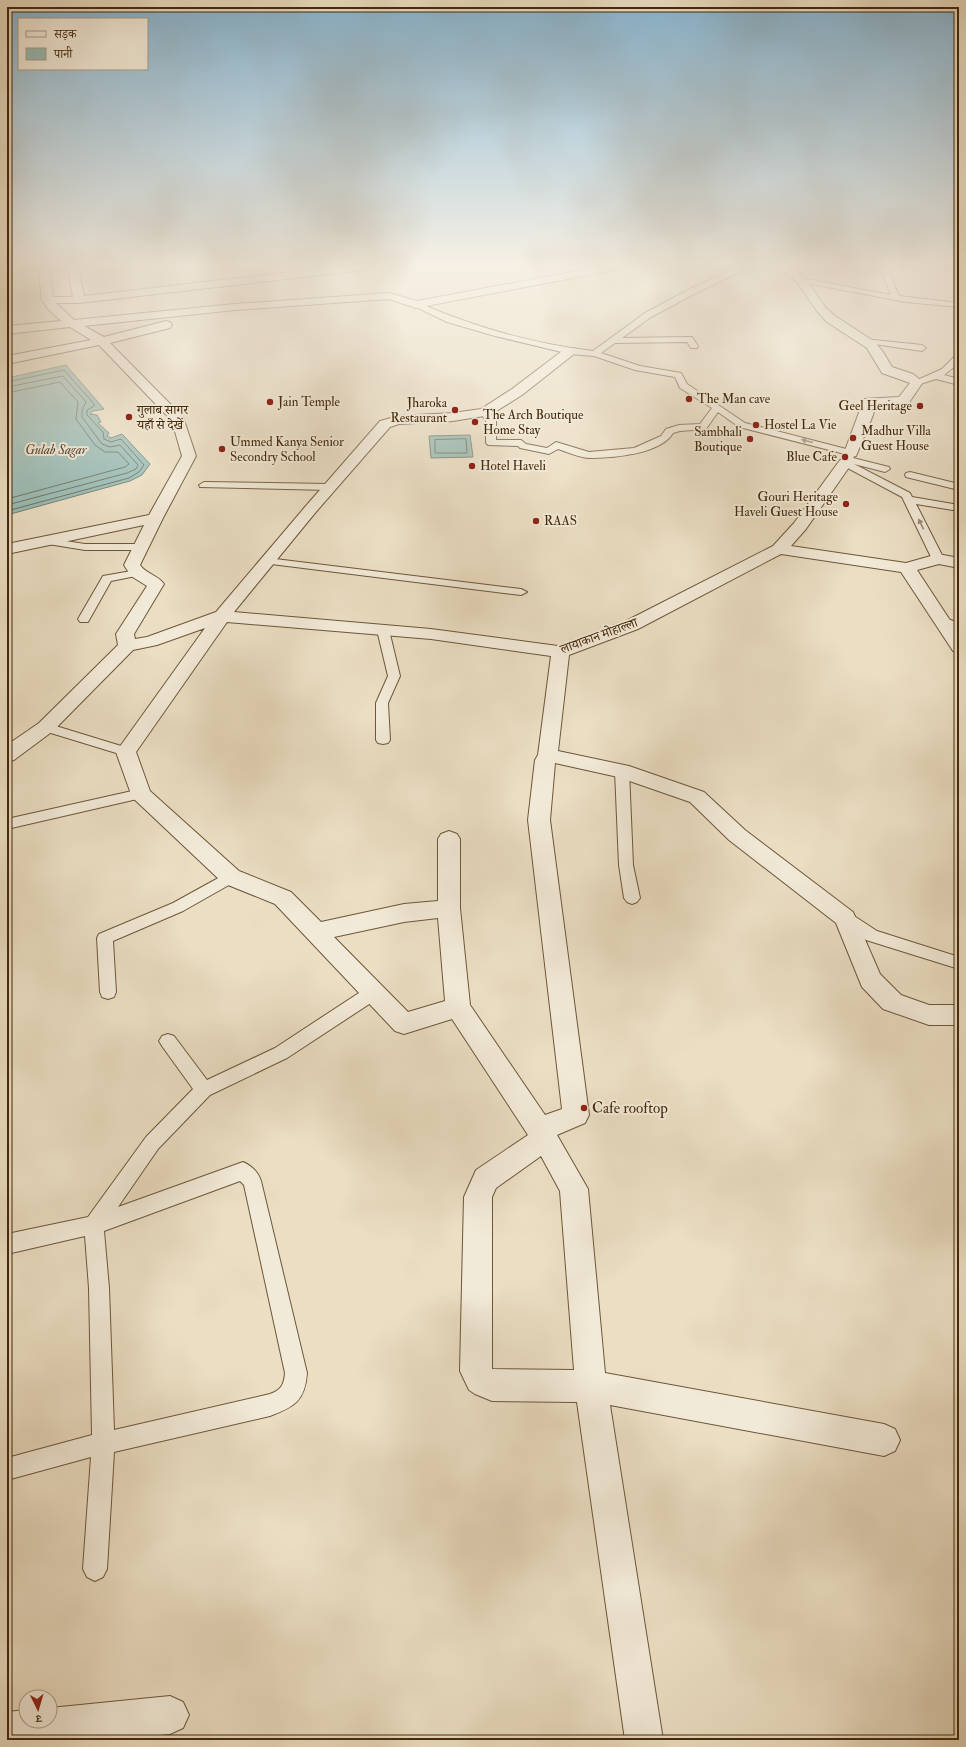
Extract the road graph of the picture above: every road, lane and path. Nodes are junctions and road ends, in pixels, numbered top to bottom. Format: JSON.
{"nodes":[{"id":1,"x":79,"y":346,"type":"edge"},
{"id":2,"x":106,"y":346,"type":"edge"},
{"id":3,"x":547,"y":346,"type":"edge"},
{"id":4,"x":607,"y":346,"type":"edge"},
{"id":5,"x":871,"y":346,"type":"edge"},
{"id":6,"x":903,"y":346,"type":"edge"},
{"id":7,"x":922,"y":348,"type":"dead end"},
{"id":8,"x":570,"y":351,"type":"junction"},
{"id":9,"x":595,"y":354,"type":"junction"},
{"id":10,"x":959,"y":357,"type":"edge"},
{"id":11,"x":7,"y":360,"type":"edge"},
{"id":12,"x":936,"y":376,"type":"junction"},
{"id":13,"x":917,"y":382,"type":"junction"},
{"id":14,"x":959,"y":382,"type":"edge"},
{"id":15,"x":717,"y":407,"type":"junction"},
{"id":16,"x":485,"y":412,"type":"junction"},
{"id":17,"x":848,"y":459,"type":"junction"},
{"id":18,"x":885,"y":468,"type":"dead end"},
{"id":19,"x":910,"y":475,"type":"dead end"},
{"id":20,"x":204,"y":485,"type":"dead end"},
{"id":21,"x":330,"y":487,"type":"junction"},
{"id":22,"x":959,"y":487,"type":"edge"},
{"id":23,"x":909,"y":500,"type":"junction"},
{"id":24,"x":959,"y":508,"type":"edge"},
{"id":25,"x":155,"y":518,"type":"junction"},
{"id":26,"x":46,"y":541,"type":"junction"},
{"id":27,"x":140,"y":548,"type":"junction"},
{"id":28,"x":779,"y":549,"type":"junction"},
{"id":29,"x":7,"y":550,"type":"edge"},
{"id":30,"x":938,"y":559,"type":"junction"},
{"id":31,"x":267,"y":561,"type":"junction"},
{"id":32,"x":959,"y":563,"type":"edge"},
{"id":33,"x":907,"y":568,"type":"junction"},
{"id":34,"x":137,"y":573,"type":"junction"},
{"id":35,"x":521,"y":592,"type":"dead end"},
{"id":36,"x":222,"y":616,"type":"junction"},
{"id":37,"x":84,"y":619,"type":"dead end"},
{"id":38,"x":942,"y":621,"type":"junction"},
{"id":39,"x":959,"y":627,"type":"edge"},
{"id":40,"x":384,"y":630,"type":"junction"},
{"id":41,"x":127,"y":646,"type":"junction"},
{"id":42,"x":959,"y":647,"type":"edge"},
{"id":43,"x":560,"y":652,"type":"junction"},
{"id":44,"x":46,"y":727,"type":"junction"},
{"id":45,"x":383,"y":740,"type":"dead end"},
{"id":46,"x":126,"y":752,"type":"junction"},
{"id":47,"x":548,"y":754,"type":"junction"},
{"id":48,"x":7,"y":755,"type":"edge"},
{"id":49,"x":622,"y":771,"type":"junction"},
{"id":50,"x":141,"y":794,"type":"junction"},
{"id":51,"x":7,"y":824,"type":"edge"},
{"id":52,"x":450,"y":839,"type":"dead end"},
{"id":53,"x":231,"y":877,"type":"junction"},
{"id":54,"x":632,"y":898,"type":"dead end"},
{"id":55,"x":449,"y":908,"type":"junction"},
{"id":56,"x":845,"y":918,"type":"junction"},
{"id":57,"x":316,"y":934,"type":"junction"},
{"id":58,"x":959,"y":963,"type":"edge"},
{"id":59,"x":108,"y":992,"type":"dead end"},
{"id":60,"x":374,"y":992,"type":"junction"},
{"id":61,"x":458,"y":1007,"type":"junction"},
{"id":62,"x":959,"y":1014,"type":"edge"},
{"id":63,"x":168,"y":1041,"type":"dead end"},
{"id":64,"x":204,"y":1090,"type":"junction"},
{"id":65,"x":542,"y":1134,"type":"junction"},
{"id":66,"x":94,"y":1225,"type":"junction"},
{"id":67,"x":7,"y":1244,"type":"edge"},
{"id":68,"x":591,"y":1386,"type":"junction"},
{"id":69,"x":884,"y":1440,"type":"dead end"},
{"id":70,"x":103,"y":1443,"type":"junction"},
{"id":71,"x":7,"y":1469,"type":"edge"},
{"id":72,"x":95,"y":1569,"type":"dead end"},
{"id":73,"x":170,"y":1715,"type":"dead end"},
{"id":74,"x":7,"y":1731,"type":"edge"},
{"id":75,"x":644,"y":1740,"type":"edge"}],
"edges":[{"from":1,"to":11,"type":"street"},
{"from":2,"to":25,"type":"street"},
{"from":3,"to":8,"type":"lane"},
{"from":4,"to":9,"type":"lane"},
{"from":5,"to":13,"type":"street"},
{"from":6,"to":7,"type":"lane"},
{"from":8,"to":9,"type":"lane"},
{"from":8,"to":16,"type":"street"},
{"from":9,"to":15,"type":"lane"},
{"from":10,"to":12,"type":"lane"},
{"from":12,"to":13,"type":"lane"},
{"from":12,"to":14,"type":"lane"},
{"from":13,"to":17,"type":"street"},
{"from":15,"to":16,"type":"lane"},
{"from":17,"to":15,"type":"lane","one_way":true},
{"from":16,"to":21,"type":"street"},
{"from":17,"to":18,"type":"lane"},
{"from":17,"to":23,"type":"lane"},
{"from":17,"to":28,"type":"street"},
{"from":19,"to":22,"type":"lane"},
{"from":20,"to":21,"type":"lane"},
{"from":21,"to":31,"type":"street"},
{"from":23,"to":24,"type":"lane"},
{"from":30,"to":23,"type":"lane","one_way":true},
{"from":25,"to":26,"type":"street"},
{"from":25,"to":27,"type":"street"},
{"from":26,"to":27,"type":"lane"},
{"from":26,"to":29,"type":"street"},
{"from":27,"to":34,"type":"street"},
{"from":28,"to":33,"type":"street"},
{"from":28,"to":43,"type":"street","name":"लायाकान मोहाल्ला"},
{"from":30,"to":32,"type":"street"},
{"from":30,"to":33,"type":"street"},
{"from":31,"to":35,"type":"lane"},
{"from":31,"to":36,"type":"street"},
{"from":33,"to":38,"type":"street"},
{"from":34,"to":37,"type":"lane"},
{"from":34,"to":41,"type":"street"},
{"from":36,"to":40,"type":"street","name":"लायाकान मोहाल्ला"},
{"from":36,"to":41,"type":"street"},
{"from":36,"to":46,"type":"street"},
{"from":38,"to":39,"type":"lane"},
{"from":38,"to":42,"type":"street"},
{"from":40,"to":43,"type":"street","name":"लायाकान मोहाल्ला"},
{"from":40,"to":45,"type":"lane"},
{"from":41,"to":44,"type":"street"},
{"from":43,"to":47,"type":"street"},
{"from":44,"to":46,"type":"lane"},
{"from":44,"to":48,"type":"street"},
{"from":46,"to":50,"type":"street"},
{"from":47,"to":49,"type":"street"},
{"from":47,"to":65,"type":"street"},
{"from":49,"to":54,"type":"lane"},
{"from":49,"to":56,"type":"street"},
{"from":50,"to":51,"type":"lane"},
{"from":50,"to":53,"type":"street"},
{"from":52,"to":55,"type":"street"},
{"from":53,"to":57,"type":"street"},
{"from":53,"to":59,"type":"lane"},
{"from":55,"to":57,"type":"street"},
{"from":55,"to":61,"type":"street"},
{"from":56,"to":58,"type":"lane"},
{"from":56,"to":62,"type":"street"},
{"from":57,"to":60,"type":"street"},
{"from":60,"to":61,"type":"street"},
{"from":60,"to":64,"type":"lane"},
{"from":61,"to":65,"type":"street"},
{"from":63,"to":64,"type":"lane"},
{"from":64,"to":66,"type":"lane"},
{"from":65,"to":68,"type":"street"},
{"from":65,"to":68,"type":"street"},
{"from":66,"to":67,"type":"lane"},
{"from":66,"to":70,"type":"lane"},
{"from":66,"to":70,"type":"lane"},
{"from":68,"to":69,"type":"street"},
{"from":68,"to":75,"type":"street"},
{"from":70,"to":71,"type":"lane"},
{"from":70,"to":72,"type":"lane"},
{"from":73,"to":74,"type":"street"}]}
